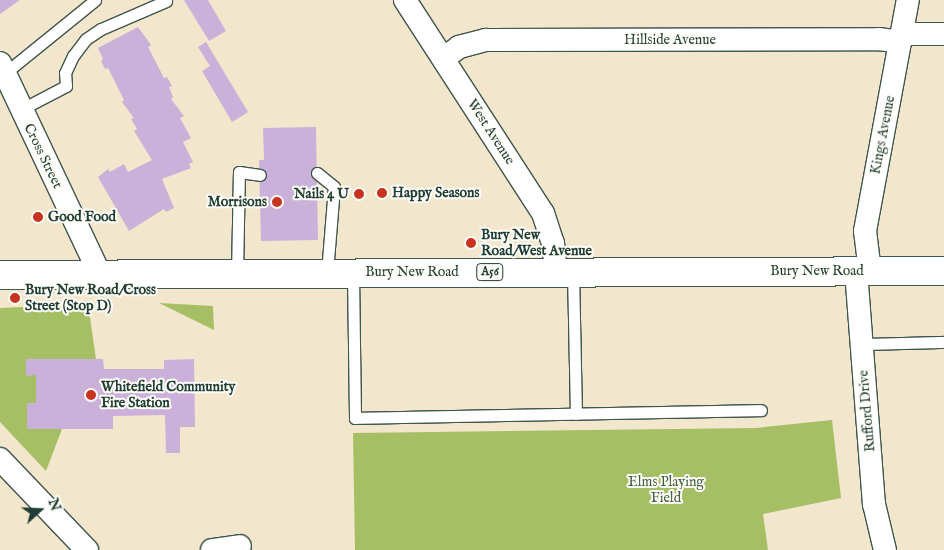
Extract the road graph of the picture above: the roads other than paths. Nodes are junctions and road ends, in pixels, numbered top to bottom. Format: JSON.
{"nodes":[{"id":1,"x":95,"y":0,"type":"edge"},
{"id":2,"x":405,"y":0,"type":"edge"},
{"id":3,"x":908,"y":0,"type":"edge"},
{"id":4,"x":166,"y":1,"type":"edge"},
{"id":5,"x":944,"y":34,"type":"edge"},
{"id":6,"x":901,"y":38,"type":"junction"},
{"id":7,"x":444,"y":58,"type":"junction"},
{"id":8,"x":2,"y":68,"type":"edge"},
{"id":9,"x":20,"y":110,"type":"junction"},
{"id":10,"x":317,"y":172,"type":"dead end"},
{"id":11,"x":260,"y":175,"type":"dead end"},
{"id":12,"x":863,"y":271,"type":"junction"},
{"id":13,"x":944,"y":271,"type":"edge"},
{"id":14,"x":564,"y":272,"type":"junction"},
{"id":15,"x":340,"y":273,"type":"junction"},
{"id":16,"x":0,"y":275,"type":"edge"},
{"id":17,"x":100,"y":275,"type":"junction"},
{"id":18,"x":237,"y":275,"type":"junction"},
{"id":19,"x":944,"y":342,"type":"edge"},
{"id":20,"x":861,"y":344,"type":"junction"},
{"id":21,"x":761,"y":410,"type":"dead end"},
{"id":22,"x":576,"y":414,"type":"junction"},
{"id":23,"x":0,"y":459,"type":"edge"},
{"id":24,"x":240,"y":546,"type":"dead end"},
{"id":25,"x":88,"y":550,"type":"edge"},
{"id":26,"x":212,"y":550,"type":"edge"},
{"id":27,"x":885,"y":550,"type":"edge"}],
"edges":[{"from":1,"to":8,"type":"lane"},
{"from":2,"to":7,"type":"street","name":"West Avenue"},
{"from":3,"to":6,"type":"street","name":"Kings Avenue"},
{"from":4,"to":9,"type":"lane"},
{"from":5,"to":6,"type":"street","name":"Hillside Avenue"},
{"from":6,"to":7,"type":"street","name":"Hillside Avenue"},
{"from":6,"to":12,"type":"street","name":"Kings Avenue"},
{"from":7,"to":14,"type":"street","name":"West Avenue"},
{"from":8,"to":9,"type":"street","name":"Cross Street"},
{"from":9,"to":17,"type":"street","name":"Cross Street"},
{"from":10,"to":15,"type":"lane"},
{"from":11,"to":18,"type":"lane"},
{"from":12,"to":13,"type":"highway","name":"Bury New Road","number":"A56"},
{"from":12,"to":14,"type":"highway","name":"Bury New Road","number":"A56"},
{"from":12,"to":20,"type":"street","name":"Rufford Drive"},
{"from":14,"to":15,"type":"highway","name":"Bury New Road","number":"A56"},
{"from":14,"to":22,"type":"lane"},
{"from":15,"to":18,"type":"highway","name":"Bury New Road","number":"A56"},
{"from":15,"to":22,"type":"lane"},
{"from":16,"to":17,"type":"highway","name":"Bury New Road","number":"A56"},
{"from":17,"to":18,"type":"highway","name":"Bury New Road","number":"A56"},
{"from":19,"to":20,"type":"lane"},
{"from":20,"to":27,"type":"street","name":"Rufford Drive"},
{"from":21,"to":22,"type":"lane"},
{"from":23,"to":25,"type":"street"},
{"from":24,"to":26,"type":"street"}]}
